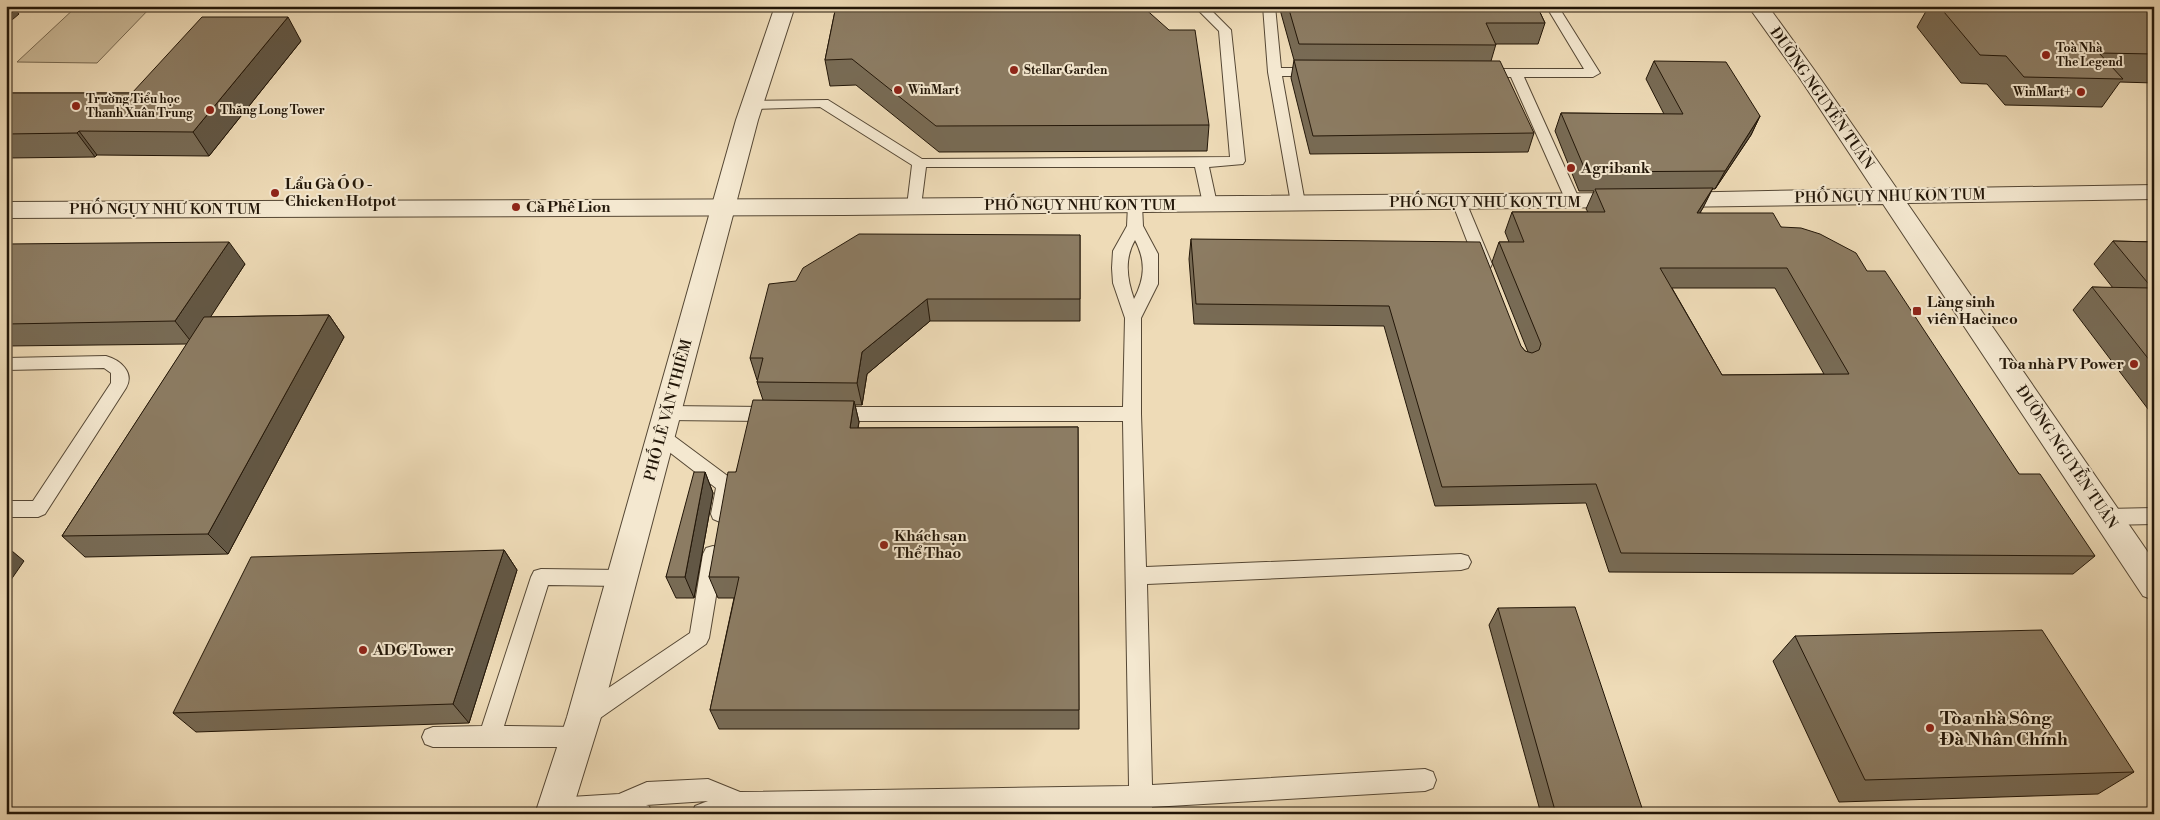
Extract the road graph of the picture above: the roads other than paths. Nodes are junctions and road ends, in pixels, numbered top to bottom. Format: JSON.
{"nodes":[{"id":1,"x":785,"y":6,"type":"edge"},
{"id":2,"x":1200,"y":6,"type":"edge"},
{"id":3,"x":1269,"y":6,"type":"edge"},
{"id":4,"x":1552,"y":6,"type":"edge"},
{"id":5,"x":1758,"y":6,"type":"edge"},
{"id":6,"x":1275,"y":72,"type":"junction"},
{"id":7,"x":1333,"y":72,"type":"edge"},
{"id":8,"x":1468,"y":73,"type":"edge"},
{"id":9,"x":1516,"y":73,"type":"junction"},
{"id":10,"x":752,"y":105,"type":"junction"},
{"id":11,"x":919,"y":163,"type":"junction"},
{"id":12,"x":1200,"y":163,"type":"junction"},
{"id":13,"x":2154,"y":192,"type":"edge"},
{"id":14,"x":1889,"y":196,"type":"junction"},
{"id":15,"x":1573,"y":201,"type":"junction"},
{"id":16,"x":1459,"y":202,"type":"junction"},
{"id":17,"x":1298,"y":203,"type":"junction"},
{"id":18,"x":1210,"y":204,"type":"junction"},
{"id":19,"x":914,"y":206,"type":"junction"},
{"id":20,"x":722,"y":208,"type":"junction"},
{"id":21,"x":6,"y":210,"type":"edge"},
{"id":22,"x":1135,"y":216,"type":"junction"},
{"id":23,"x":1489,"y":277,"type":"edge"},
{"id":24,"x":1133,"y":318,"type":"junction"},
{"id":25,"x":6,"y":364,"type":"edge"},
{"id":26,"x":786,"y":414,"type":"edge"},
{"id":27,"x":816,"y":414,"type":"edge"},
{"id":28,"x":1132,"y":414,"type":"junction"},
{"id":29,"x":664,"y":425,"type":"junction"},
{"id":30,"x":6,"y":509,"type":"edge"},
{"id":31,"x":2154,"y":516,"type":"edge"},
{"id":32,"x":2106,"y":517,"type":"junction"},
{"id":33,"x":1461,"y":562,"type":"dead end"},
{"id":34,"x":1137,"y":576,"type":"junction"},
{"id":35,"x":621,"y":578,"type":"junction"},
{"id":36,"x":2154,"y":587,"type":"edge"},
{"id":37,"x":581,"y":727,"type":"junction"},
{"id":38,"x":490,"y":736,"type":"junction"},
{"id":39,"x":433,"y":737,"type":"edge"},
{"id":40,"x":1425,"y":780,"type":"dead end"},
{"id":41,"x":740,"y":803,"type":"junction"},
{"id":42,"x":619,"y":805,"type":"junction"},
{"id":43,"x":1141,"y":805,"type":"edge"},
{"id":44,"x":554,"y":812,"type":"edge"},
{"id":45,"x":640,"y":814,"type":"edge"},
{"id":46,"x":703,"y":814,"type":"edge"}],
"edges":[{"from":1,"to":10,"type":"street","name":"PHỐ LÊ VĂN THIÊM"},
{"from":2,"to":12,"type":"lane"},
{"from":3,"to":6,"type":"lane"},
{"from":4,"to":9,"type":"lane"},
{"from":5,"to":14,"type":"street","name":"ĐƯỜNG NGUYỄN TUÂN"},
{"from":6,"to":7,"type":"lane"},
{"from":6,"to":17,"type":"lane"},
{"from":8,"to":9,"type":"lane"},
{"from":9,"to":15,"type":"lane"},
{"from":10,"to":11,"type":"lane"},
{"from":10,"to":20,"type":"street","name":"PHỐ LÊ VĂN THIÊM"},
{"from":11,"to":12,"type":"lane"},
{"from":11,"to":19,"type":"lane"},
{"from":12,"to":18,"type":"lane"},
{"from":13,"to":14,"type":"street","name":"PHỐ NGỤY NHƯ KON TUM"},
{"from":14,"to":15,"type":"street","name":"PHỐ NGỤY NHƯ KON TUM"},
{"from":14,"to":32,"type":"street","name":"ĐƯỜNG NGUYỄN TUÂN"},
{"from":15,"to":16,"type":"street","name":"PHỐ NGỤY NHƯ KON TUM"},
{"from":16,"to":17,"type":"street","name":"PHỐ NGỤY NHƯ KON TUM"},
{"from":16,"to":23,"type":"lane"},
{"from":17,"to":18,"type":"street","name":"PHỐ NGỤY NHƯ KON TUM"},
{"from":18,"to":22,"type":"street","name":"PHỐ NGỤY NHƯ KON TUM"},
{"from":19,"to":20,"type":"street","name":"PHỐ NGỤY NHƯ KON TUM"},
{"from":19,"to":22,"type":"street","name":"PHỐ NGỤY NHƯ KON TUM"},
{"from":20,"to":21,"type":"street","name":"PHỐ NGỤY NHƯ KON TUM"},
{"from":20,"to":29,"type":"street","name":"PHỐ LÊ VĂN THIÊM"},
{"from":22,"to":24,"type":"lane"},
{"from":22,"to":24,"type":"lane"},
{"from":24,"to":28,"type":"lane"},
{"from":25,"to":30,"type":"lane"},
{"from":26,"to":29,"type":"lane"},
{"from":27,"to":28,"type":"lane"},
{"from":28,"to":34,"type":"lane"},
{"from":29,"to":35,"type":"street","name":"PHỐ LÊ VĂN THIÊM"},
{"from":29,"to":37,"type":"lane"},
{"from":31,"to":32,"type":"lane"},
{"from":32,"to":36,"type":"street","name":"ĐƯỜNG NGUYỄN TUÂN"},
{"from":33,"to":34,"type":"lane"},
{"from":34,"to":43,"type":"lane"},
{"from":35,"to":37,"type":"street","name":"PHỐ LÊ VĂN THIÊM"},
{"from":35,"to":38,"type":"lane"},
{"from":37,"to":38,"type":"lane"},
{"from":37,"to":44,"type":"street","name":"PHỐ LÊ VĂN THIÊM"},
{"from":38,"to":39,"type":"lane"},
{"from":40,"to":43,"type":"lane"},
{"from":41,"to":42,"type":"lane"},
{"from":41,"to":43,"type":"lane"},
{"from":41,"to":46,"type":"lane"},
{"from":42,"to":44,"type":"lane"},
{"from":42,"to":45,"type":"lane"}]}
